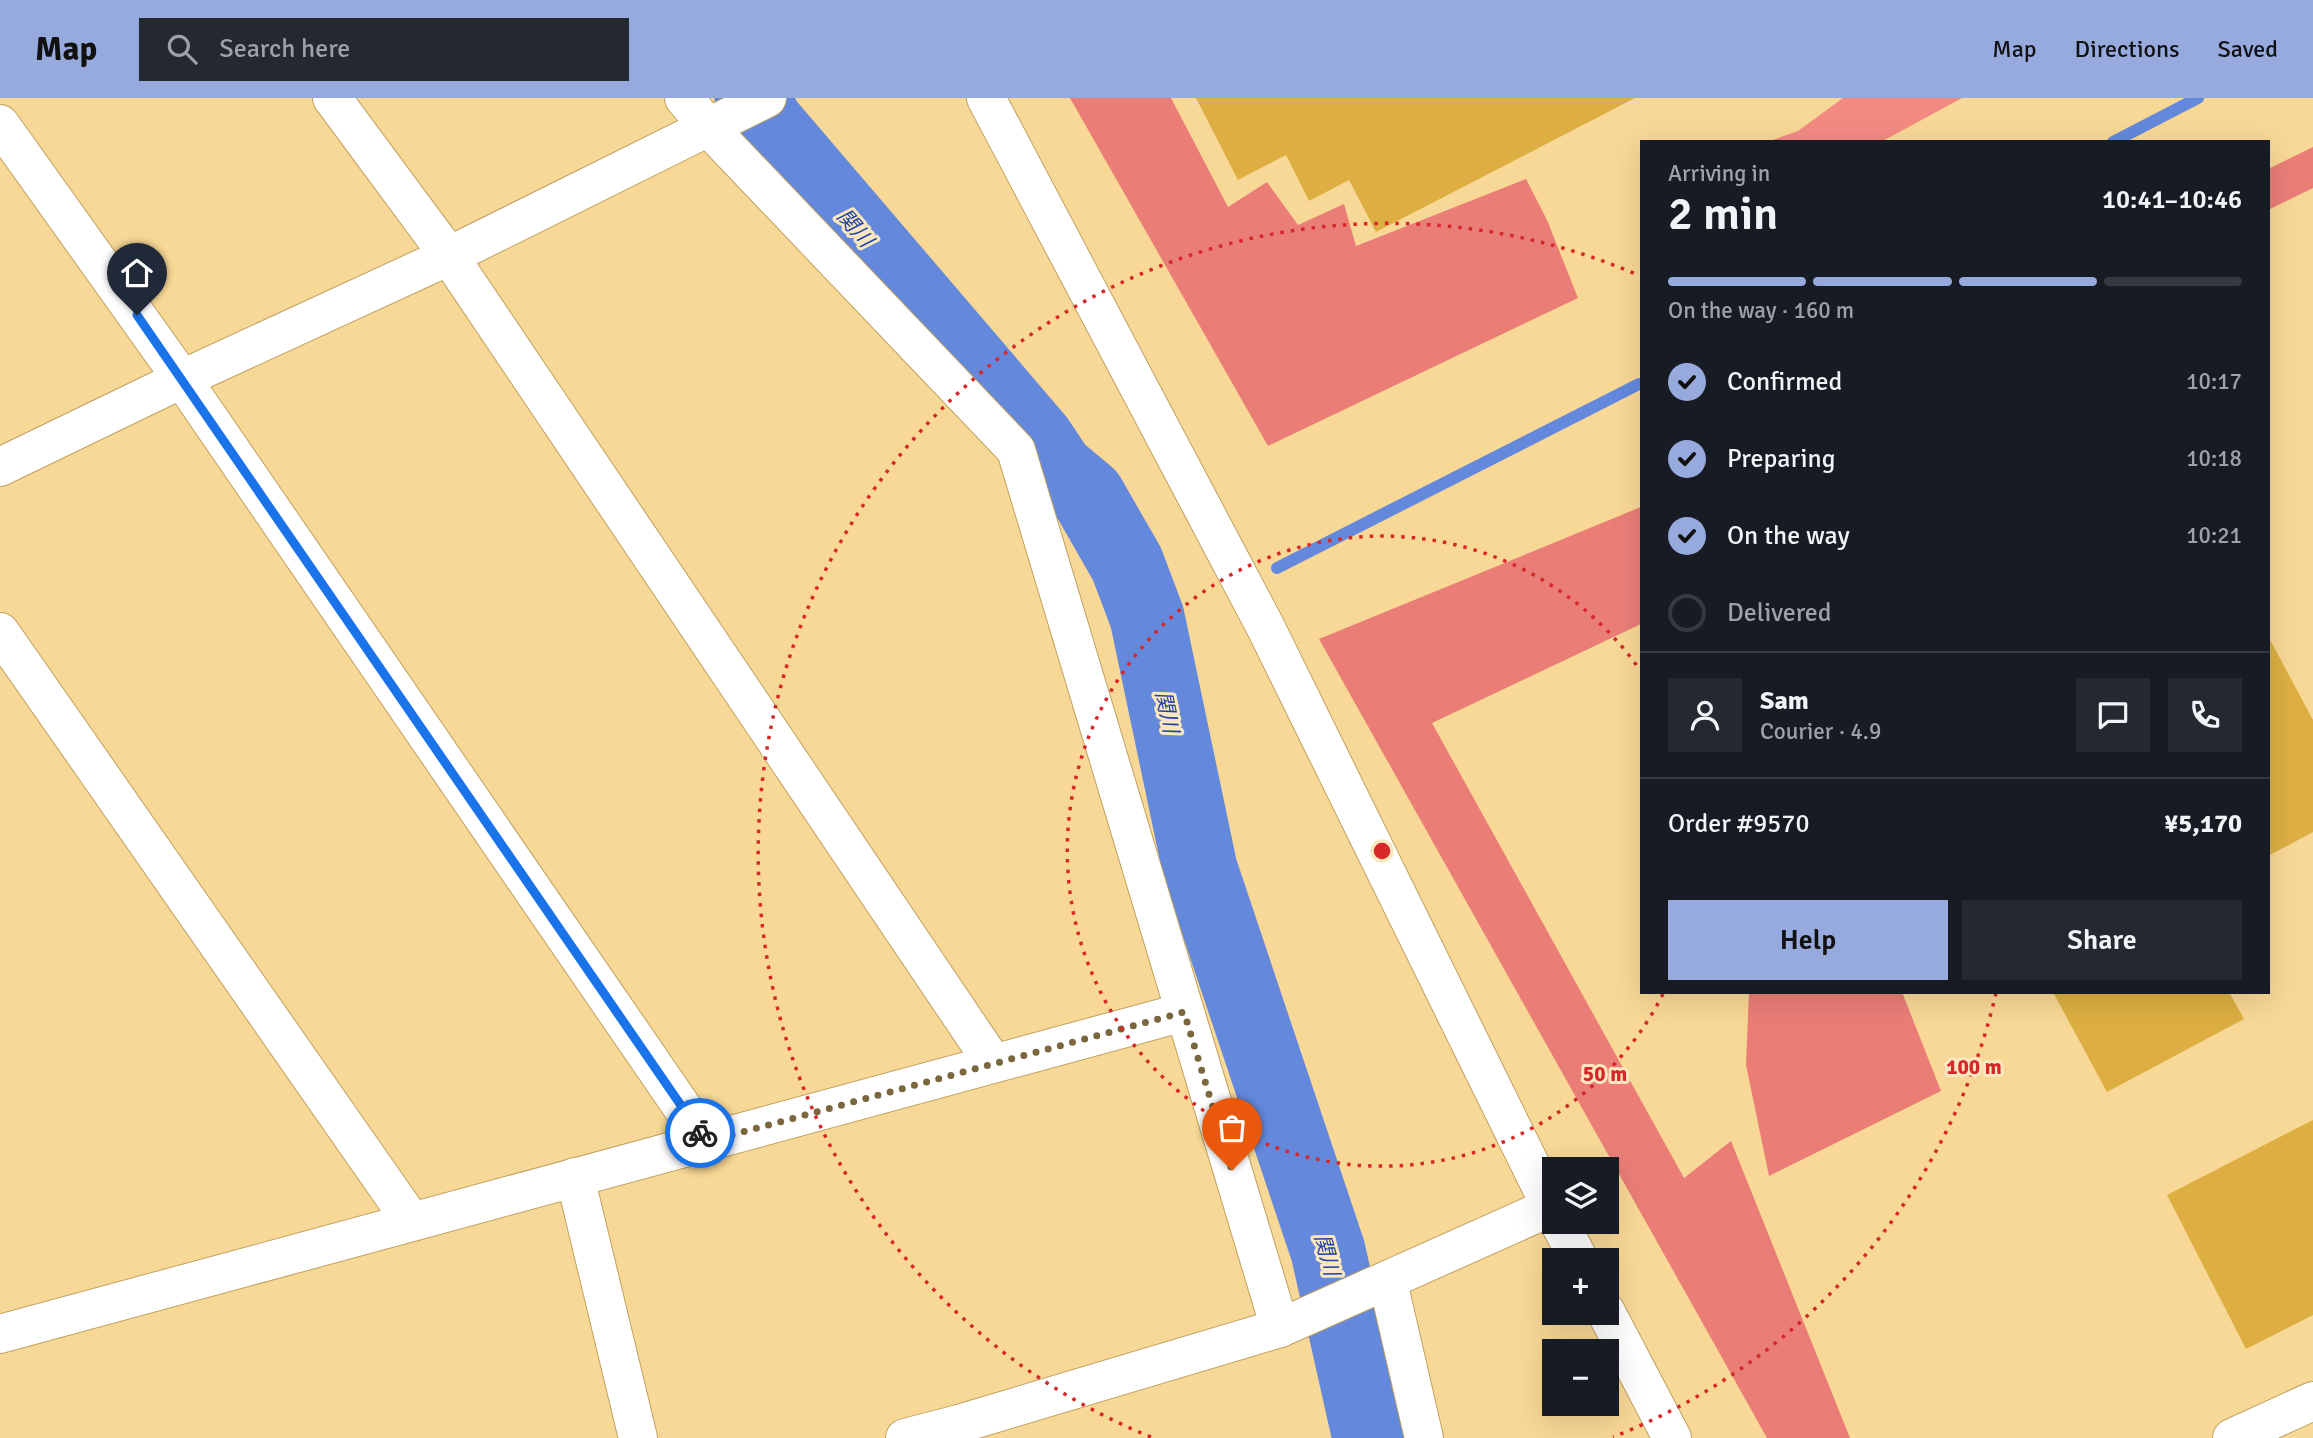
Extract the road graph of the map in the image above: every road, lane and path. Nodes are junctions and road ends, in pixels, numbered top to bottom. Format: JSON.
{"nodes":[{"id":1,"x":332,"y":98,"type":"edge"},
{"id":2,"x":684,"y":98,"type":"edge"},
{"id":3,"x":767,"y":98,"type":"edge"},
{"id":4,"x":986,"y":98,"type":"edge"},
{"id":5,"x":0,"y":124,"type":"edge"},
{"id":6,"x":709,"y":128,"type":"junction"},
{"id":7,"x":449,"y":256,"type":"junction"},
{"id":8,"x":182,"y":379,"type":"junction"},
{"id":9,"x":0,"y":467,"type":"edge"},
{"id":10,"x":0,"y":632,"type":"edge"},
{"id":11,"x":1184,"y":1012,"type":"junction"},
{"id":12,"x":993,"y":1063,"type":"junction"},
{"id":13,"x":706,"y":1142,"type":"junction"},
{"id":14,"x":575,"y":1177,"type":"junction"},
{"id":15,"x":1542,"y":1188,"type":"edge"},
{"id":16,"x":1542,"y":1219,"type":"edge"},
{"id":17,"x":412,"y":1222,"type":"junction"},
{"id":18,"x":1386,"y":1282,"type":"junction"},
{"id":19,"x":1613,"y":1325,"type":"edge"},
{"id":20,"x":1282,"y":1327,"type":"junction"},
{"id":21,"x":0,"y":1334,"type":"edge"},
{"id":22,"x":2313,"y":1401,"type":"edge"},
{"id":23,"x":962,"y":1431,"type":"edge"},
{"id":24,"x":638,"y":1438,"type":"edge"},
{"id":25,"x":905,"y":1438,"type":"edge"},
{"id":26,"x":1424,"y":1438,"type":"edge"},
{"id":27,"x":1672,"y":1438,"type":"edge"},
{"id":28,"x":2232,"y":1438,"type":"edge"}],
"edges":[{"from":1,"to":7,"type":"street"},
{"from":2,"to":6,"type":"street"},
{"from":3,"to":6,"type":"street"},
{"from":4,"to":15,"type":"street"},
{"from":5,"to":8,"type":"street"},
{"from":6,"to":7,"type":"street"},
{"from":6,"to":11,"type":"street"},
{"from":7,"to":8,"type":"street"},
{"from":7,"to":12,"type":"street"},
{"from":8,"to":9,"type":"street"},
{"from":8,"to":13,"type":"street"},
{"from":10,"to":17,"type":"street"},
{"from":11,"to":12,"type":"street"},
{"from":11,"to":20,"type":"street"},
{"from":12,"to":13,"type":"street"},
{"from":13,"to":14,"type":"street"},
{"from":14,"to":17,"type":"street"},
{"from":14,"to":24,"type":"street"},
{"from":16,"to":18,"type":"street"},
{"from":17,"to":21,"type":"street"},
{"from":18,"to":20,"type":"street"},
{"from":18,"to":26,"type":"street"},
{"from":19,"to":27,"type":"street"},
{"from":20,"to":23,"type":"street"},
{"from":22,"to":28,"type":"street"},
{"from":23,"to":25,"type":"street"}]}
